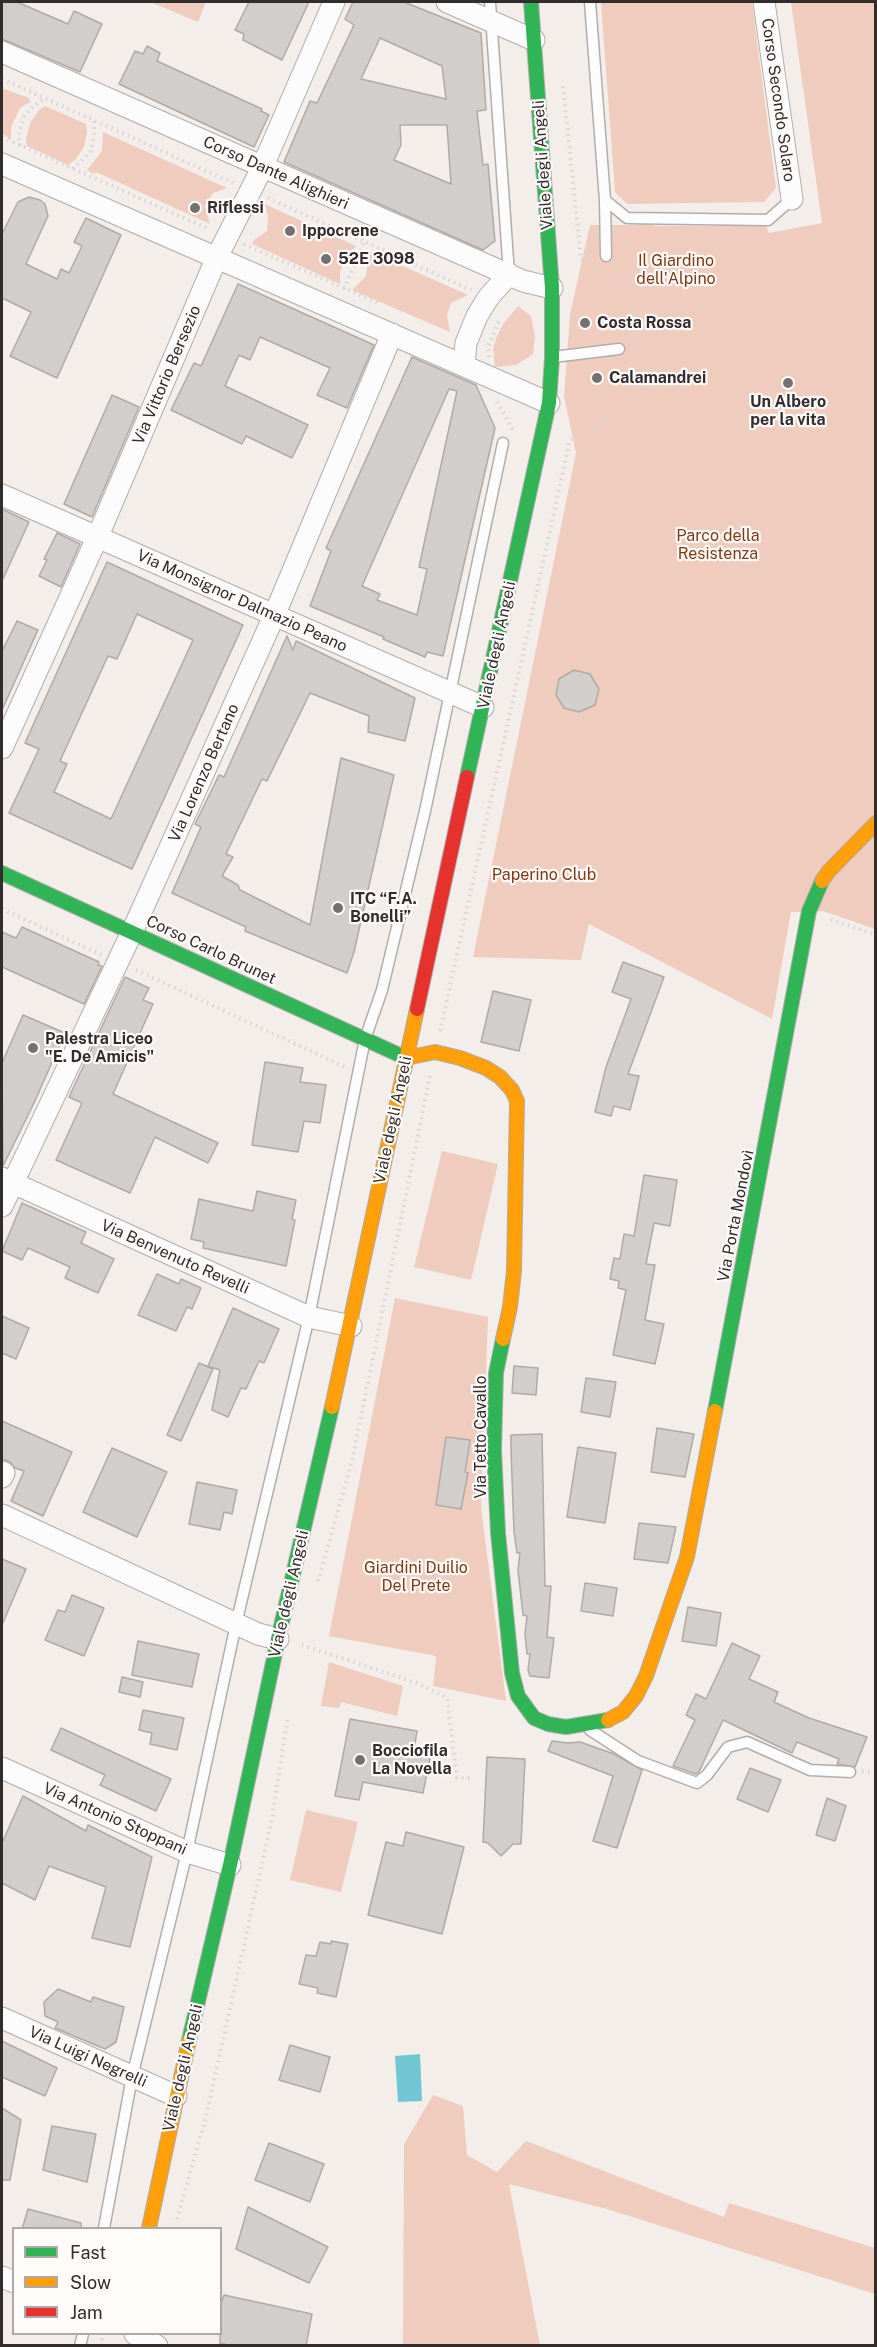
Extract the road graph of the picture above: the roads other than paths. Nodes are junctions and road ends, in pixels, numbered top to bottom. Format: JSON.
{"nodes":[{"id":1,"x":334,"y":2,"type":"edge"},
{"id":2,"x":447,"y":2,"type":"edge"},
{"id":3,"x":531,"y":2,"type":"edge"},
{"id":4,"x":590,"y":2,"type":"edge"},
{"id":5,"x":765,"y":2,"type":"edge"},
{"id":6,"x":491,"y":11,"type":"edge"},
{"id":7,"x":534,"y":40,"type":"junction"},
{"id":8,"x":2,"y":52,"type":"edge"},
{"id":9,"x":2,"y":164,"type":"edge"},
{"id":10,"x":262,"y":168,"type":"junction"},
{"id":11,"x":792,"y":199,"type":"joint"},
{"id":12,"x":605,"y":200,"type":"junction"},
{"id":13,"x":606,"y":256,"type":"dead end"},
{"id":14,"x":217,"y":257,"type":"junction"},
{"id":15,"x":509,"y":274,"type":"junction"},
{"id":16,"x":552,"y":288,"type":"junction"},
{"id":17,"x":392,"y":334,"type":"junction"},
{"id":18,"x":619,"y":349,"type":"dead end"},
{"id":19,"x":552,"y":357,"type":"junction"},
{"id":20,"x":464,"y":365,"type":"junction"},
{"id":21,"x":549,"y":403,"type":"junction"},
{"id":22,"x":503,"y":443,"type":"dead end"},
{"id":23,"x":2,"y":495,"type":"edge"},
{"id":24,"x":97,"y":537,"type":"junction"},
{"id":25,"x":274,"y":616,"type":"junction"},
{"id":26,"x":449,"y":692,"type":"junction"},
{"id":27,"x":483,"y":707,"type":"junction"},
{"id":28,"x":2,"y":748,"type":"edge"},
{"id":29,"x":876,"y":823,"type":"edge"},
{"id":30,"x":2,"y":873,"type":"edge"},
{"id":31,"x":132,"y":932,"type":"junction"},
{"id":32,"x":365,"y":1039,"type":"junction"},
{"id":33,"x":406,"y":1058,"type":"junction"},
{"id":34,"x":6,"y":1181,"type":"edge"},
{"id":35,"x":2,"y":1206,"type":"edge"},
{"id":36,"x":309,"y":1317,"type":"junction"},
{"id":37,"x":351,"y":1326,"type":"junction"},
{"id":38,"x":2,"y":1472,"type":"edge"},
{"id":39,"x":2,"y":1477,"type":"edge"},
{"id":40,"x":2,"y":1515,"type":"edge"},
{"id":41,"x":236,"y":1624,"type":"junction"},
{"id":42,"x":661,"y":1635,"type":"joint"},
{"id":43,"x":278,"y":1639,"type":"junction"},
{"id":44,"x":584,"y":1726,"type":"junction"},
{"id":45,"x":2,"y":1768,"type":"edge"},
{"id":46,"x":850,"y":1772,"type":"dead end"},
{"id":47,"x":187,"y":1852,"type":"junction"},
{"id":48,"x":230,"y":1865,"type":"junction"},
{"id":49,"x":2,"y":2018,"type":"edge"},
{"id":50,"x":132,"y":2077,"type":"junction"},
{"id":51,"x":176,"y":2096,"type":"junction"},
{"id":52,"x":104,"y":2227,"type":"edge"},
{"id":53,"x":149,"y":2227,"type":"edge"},
{"id":54,"x":137,"y":2335,"type":"edge"},
{"id":55,"x":157,"y":2346,"type":"edge"}],
"edges":[{"from":1,"to":10,"type":"street","name":"Via Vittorio Bersezio"},
{"from":2,"to":6,"type":"street"},
{"from":3,"to":7,"type":"street","name":"Viale degli Angeli"},
{"from":4,"to":12,"type":"lane"},
{"from":5,"to":11,"type":"street","name":"Corso Secondo Solaro"},
{"from":6,"to":7,"type":"street"},
{"from":6,"to":15,"type":"lane"},
{"from":7,"to":16,"type":"street","name":"Viale degli Angeli"},
{"from":8,"to":10,"type":"street","name":"Corso Dante Alighieri"},
{"from":9,"to":14,"type":"street"},
{"from":10,"to":14,"type":"street","name":"Via Vittorio Bersezio"},
{"from":10,"to":15,"type":"street","name":"Corso Dante Alighieri"},
{"from":11,"to":12,"type":"lane"},
{"from":12,"to":13,"type":"lane"},
{"from":14,"to":17,"type":"street"},
{"from":14,"to":24,"type":"street","name":"Via Vittorio Bersezio"},
{"from":15,"to":16,"type":"street","name":"Corso Dante Alighieri"},
{"from":15,"to":20,"type":"street"},
{"from":16,"to":19,"type":"street","name":"Viale degli Angeli"},
{"from":17,"to":20,"type":"street"},
{"from":17,"to":25,"type":"street","name":"Via Lorenzo Bertano"},
{"from":18,"to":19,"type":"lane"},
{"from":19,"to":21,"type":"street","name":"Viale degli Angeli"},
{"from":20,"to":21,"type":"street"},
{"from":21,"to":27,"type":"street","name":"Viale degli Angeli"},
{"from":22,"to":26,"type":"lane"},
{"from":23,"to":24,"type":"street","name":"Via Monsignor Dalmazio Peano"},
{"from":24,"to":25,"type":"street","name":"Via Monsignor Dalmazio Peano"},
{"from":24,"to":28,"type":"street","name":"Via Vittorio Bersezio"},
{"from":25,"to":26,"type":"street","name":"Via Monsignor Dalmazio Peano"},
{"from":25,"to":31,"type":"street","name":"Via Lorenzo Bertano"},
{"from":26,"to":27,"type":"street","name":"Via Monsignor Dalmazio Peano"},
{"from":26,"to":32,"type":"lane"},
{"from":27,"to":33,"type":"street","name":"Viale degli Angeli"},
{"from":29,"to":42,"type":"street","name":"Via Porta Mondovì"},
{"from":30,"to":31,"type":"street","name":"Corso Carlo Brunet"},
{"from":31,"to":32,"type":"street","name":"Corso Carlo Brunet"},
{"from":31,"to":34,"type":"street","name":"Via Lorenzo Bertano"},
{"from":32,"to":33,"type":"street","name":"Corso Carlo Brunet"},
{"from":32,"to":36,"type":"lane"},
{"from":33,"to":37,"type":"street","name":"Viale degli Angeli"},
{"from":33,"to":44,"type":"street","name":"Via Tetto Cavallo"},
{"from":34,"to":35,"type":"street","name":"Via Lorenzo Bertano"},
{"from":34,"to":36,"type":"street","name":"Via Benvenuto Revelli"},
{"from":36,"to":37,"type":"street","name":"Via Benvenuto Revelli"},
{"from":36,"to":41,"type":"lane"},
{"from":37,"to":43,"type":"street","name":"Viale degli Angeli"},
{"from":38,"to":39,"type":"street"},
{"from":40,"to":41,"type":"street"},
{"from":41,"to":43,"type":"street"},
{"from":41,"to":47,"type":"lane"},
{"from":42,"to":44,"type":"street","name":"Via Tetto Cavallo"},
{"from":43,"to":48,"type":"street","name":"Viale degli Angeli"},
{"from":44,"to":46,"type":"lane"},
{"from":45,"to":47,"type":"street","name":"Via Antonio Stoppani"},
{"from":47,"to":48,"type":"street","name":"Via Antonio Stoppani"},
{"from":47,"to":50,"type":"lane"},
{"from":48,"to":51,"type":"street","name":"Viale degli Angeli"},
{"from":49,"to":50,"type":"street","name":"Via Luigi Negrelli"},
{"from":50,"to":51,"type":"street","name":"Via Luigi Negrelli"},
{"from":50,"to":52,"type":"lane"},
{"from":51,"to":53,"type":"street","name":"Viale degli Angeli"},
{"from":54,"to":55,"type":"street"}]}
